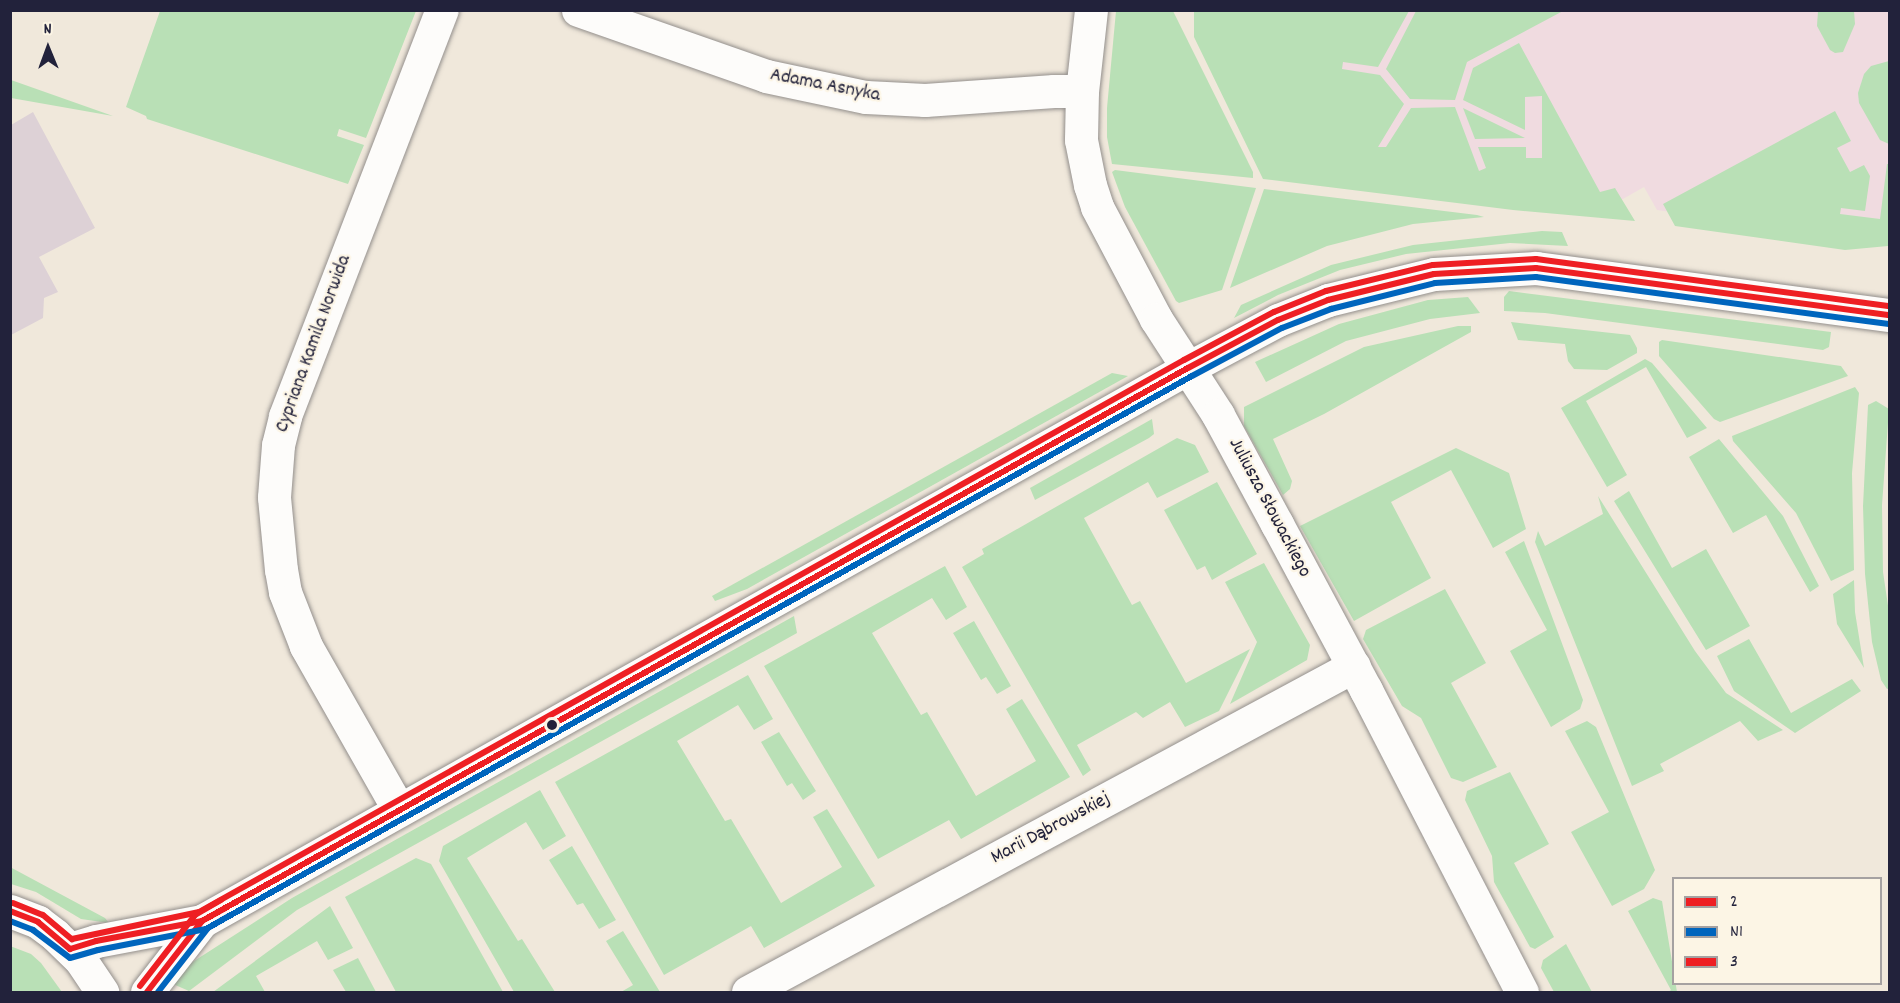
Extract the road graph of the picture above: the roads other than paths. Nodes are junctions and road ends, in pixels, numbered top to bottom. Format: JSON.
{"nodes":[{"id":1,"x":442,"y":10,"type":"edge"},
{"id":2,"x":578,"y":10,"type":"edge"},
{"id":3,"x":1091,"y":10,"type":"edge"},
{"id":4,"x":1082,"y":91,"type":"junction"},
{"id":5,"x":1890,"y":315,"type":"edge"},
{"id":6,"x":1188,"y":368,"type":"junction"},
{"id":7,"x":1353,"y":666,"type":"junction"},
{"id":8,"x":399,"y":810,"type":"junction"},
{"id":9,"x":10,"y":911,"type":"edge"},
{"id":10,"x":202,"y":921,"type":"junction"},
{"id":11,"x":70,"y":949,"type":"junction"},
{"id":12,"x":1521,"y":992,"type":"edge"},
{"id":13,"x":102,"y":993,"type":"edge"},
{"id":14,"x":147,"y":993,"type":"edge"},
{"id":15,"x":748,"y":993,"type":"edge"}],
"edges":[{"from":1,"to":8,"type":"street","name":"Cypriana Kamila Norwida"},
{"from":2,"to":4,"type":"street","name":"Adama Asnyka"},
{"from":3,"to":4,"type":"street","name":"Juliusza Słowackiego"},
{"from":4,"to":6,"type":"street","name":"Juliusza Słowackiego"},
{"from":5,"to":6,"type":"street"},
{"from":6,"to":7,"type":"street","name":"Juliusza Słowackiego"},
{"from":6,"to":8,"type":"street"},
{"from":7,"to":12,"type":"street","name":"Juliusza Słowackiego"},
{"from":7,"to":15,"type":"street","name":"Marii Dąbrowskiej"},
{"from":8,"to":10,"type":"street"},
{"from":9,"to":11,"type":"street"},
{"from":10,"to":11,"type":"street"},
{"from":10,"to":14,"type":"street"},
{"from":11,"to":13,"type":"street"}]}
